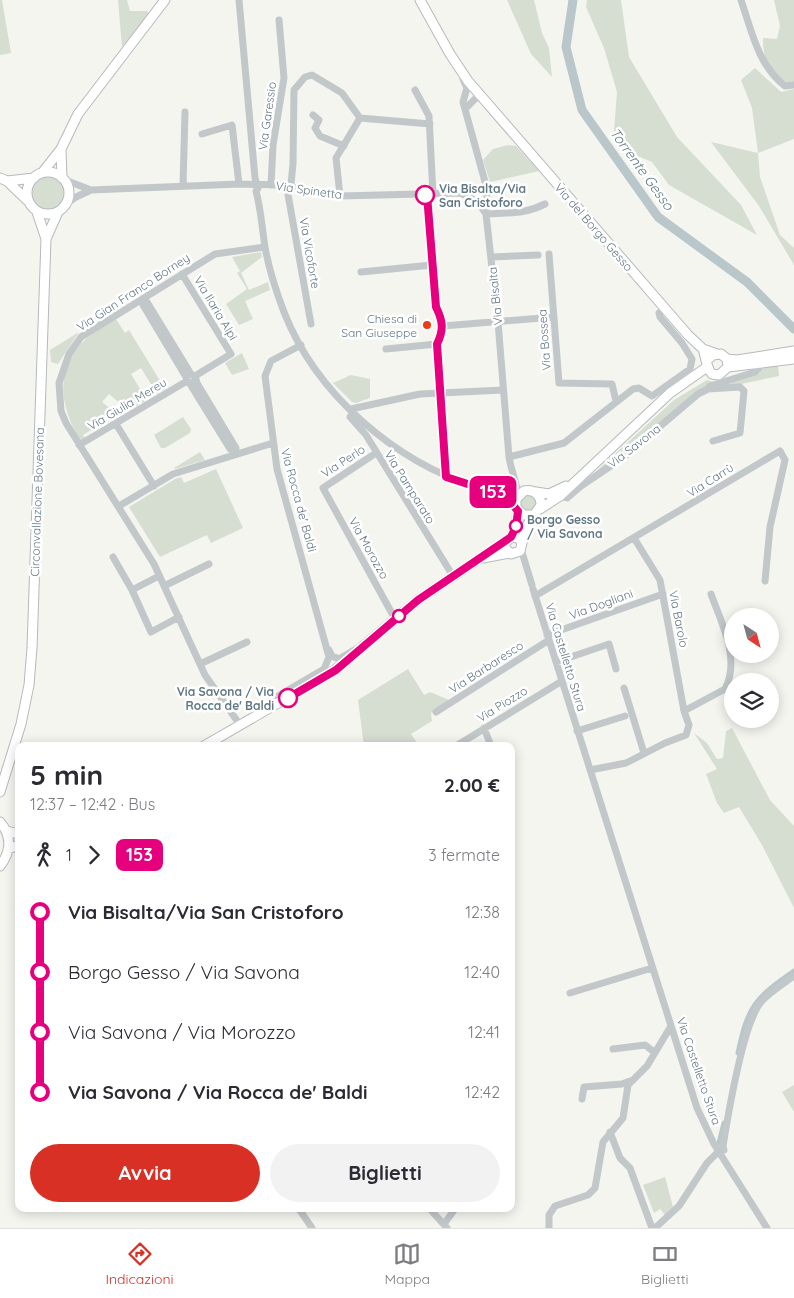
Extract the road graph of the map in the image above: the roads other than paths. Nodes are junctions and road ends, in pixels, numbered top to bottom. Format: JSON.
{"nodes":[{"id":1,"x":166,"y":0,"type":"edge"},
{"id":2,"x":239,"y":0,"type":"edge"},
{"id":3,"x":420,"y":0,"type":"edge"},
{"id":4,"x":741,"y":0,"type":"edge"},
{"id":5,"x":279,"y":20,"type":"dead end"},
{"id":6,"x":450,"y":54,"type":"junction"},
{"id":7,"x":794,"y":85,"type":"edge"},
{"id":8,"x":415,"y":90,"type":"dead end"},
{"id":9,"x":466,"y":91,"type":"junction"},
{"id":10,"x":475,"y":94,"type":"junction"},
{"id":11,"x":465,"y":109,"type":"junction"},
{"id":12,"x":185,"y":112,"type":"dead end"},
{"id":13,"x":312,"y":115,"type":"dead end"},
{"id":14,"x":360,"y":118,"type":"junction"},
{"id":15,"x":430,"y":124,"type":"junction"},
{"id":16,"x":202,"y":134,"type":"dead end"},
{"id":17,"x":344,"y":146,"type":"junction"},
{"id":18,"x":61,"y":150,"type":"junction"},
{"id":19,"x":42,"y":173,"type":"junction"},
{"id":20,"x":34,"y":178,"type":"junction"},
{"id":21,"x":3,"y":179,"type":"edge"},
{"id":22,"x":64,"y":179,"type":"junction"},
{"id":23,"x":239,"y":184,"type":"junction"},
{"id":24,"x":272,"y":184,"type":"junction"},
{"id":25,"x":258,"y":185,"type":"junction"},
{"id":26,"x":183,"y":186,"type":"junction"},
{"id":27,"x":289,"y":187,"type":"junction"},
{"id":28,"x":91,"y":190,"type":"junction"},
{"id":29,"x":430,"y":195,"type":"junction"},
{"id":30,"x":340,"y":196,"type":"junction"},
{"id":31,"x":28,"y":201,"type":"junction"},
{"id":32,"x":545,"y":204,"type":"dead end"},
{"id":33,"x":65,"y":205,"type":"junction"},
{"id":34,"x":37,"y":212,"type":"junction"},
{"id":35,"x":58,"y":212,"type":"junction"},
{"id":36,"x":486,"y":214,"type":"junction"},
{"id":37,"x":46,"y":239,"type":"junction"},
{"id":38,"x":265,"y":247,"type":"junction"},
{"id":39,"x":549,"y":254,"type":"dead end"},
{"id":40,"x":538,"y":255,"type":"dead end"},
{"id":41,"x":491,"y":257,"type":"junction"},
{"id":42,"x":432,"y":265,"type":"junction"},
{"id":43,"x":361,"y":272,"type":"dead end"},
{"id":44,"x":182,"y":274,"type":"junction"},
{"id":45,"x":143,"y":300,"type":"junction"},
{"id":46,"x":664,"y":308,"type":"junction"},
{"id":47,"x":554,"y":317,"type":"junction"},
{"id":48,"x":498,"y":322,"type":"junction"},
{"id":49,"x":311,"y":324,"type":"dead end"},
{"id":50,"x":442,"y":326,"type":"junction"},
{"id":51,"x":437,"y":344,"type":"junction"},
{"id":52,"x":301,"y":345,"type":"junction"},
{"id":53,"x":386,"y":349,"type":"dead end"},
{"id":54,"x":704,"y":349,"type":"junction"},
{"id":55,"x":794,"y":351,"type":"edge"},
{"id":56,"x":231,"y":354,"type":"joint"},
{"id":57,"x":716,"y":354,"type":"junction"},
{"id":58,"x":775,"y":358,"type":"junction"},
{"id":59,"x":794,"y":359,"type":"edge"},
{"id":60,"x":727,"y":363,"type":"junction"},
{"id":61,"x":762,"y":364,"type":"junction"},
{"id":62,"x":709,"y":367,"type":"junction"},
{"id":63,"x":191,"y":379,"type":"junction"},
{"id":64,"x":503,"y":390,"type":"junction"},
{"id":65,"x":708,"y":390,"type":"junction"},
{"id":66,"x":440,"y":393,"type":"junction"},
{"id":67,"x":616,"y":401,"type":"junction"},
{"id":68,"x":352,"y":411,"type":"junction"},
{"id":69,"x":116,"y":424,"type":"junction"},
{"id":70,"x":713,"y":441,"type":"dead end"},
{"id":71,"x":273,"y":443,"type":"junction"},
{"id":72,"x":79,"y":445,"type":"junction"},
{"id":73,"x":235,"y":452,"type":"junction"},
{"id":74,"x":376,"y":453,"type":"junction"},
{"id":75,"x":509,"y":457,"type":"junction"},
{"id":76,"x":446,"y":477,"type":"junction"},
{"id":77,"x":573,"y":483,"type":"junction"},
{"id":78,"x":518,"y":484,"type":"junction"},
{"id":79,"x":154,"y":486,"type":"junction"},
{"id":80,"x":323,"y":488,"type":"joint"},
{"id":81,"x":532,"y":491,"type":"junction"},
{"id":82,"x":505,"y":496,"type":"junction"},
{"id":83,"x":518,"y":496,"type":"junction"},
{"id":84,"x":560,"y":496,"type":"junction"},
{"id":85,"x":121,"y":509,"type":"junction"},
{"id":86,"x":517,"y":510,"type":"junction"},
{"id":87,"x":537,"y":512,"type":"junction"},
{"id":88,"x":634,"y":538,"type":"junction"},
{"id":89,"x":509,"y":539,"type":"junction"},
{"id":90,"x":521,"y":546,"type":"junction"},
{"id":91,"x":510,"y":553,"type":"junction"},
{"id":92,"x":112,"y":557,"type":"dead end"},
{"id":93,"x":478,"y":560,"type":"junction"},
{"id":94,"x":209,"y":564,"type":"dead end"},
{"id":95,"x":524,"y":565,"type":"junction"},
{"id":96,"x":159,"y":576,"type":"junction"},
{"id":97,"x":453,"y":576,"type":"junction"},
{"id":98,"x":765,"y":581,"type":"dead end"},
{"id":99,"x":164,"y":586,"type":"junction"},
{"id":100,"x":132,"y":590,"type":"junction"},
{"id":101,"x":533,"y":590,"type":"junction"},
{"id":102,"x":663,"y":594,"type":"junction"},
{"id":103,"x":711,"y":594,"type":"dead end"},
{"id":104,"x":178,"y":617,"type":"junction"},
{"id":105,"x":395,"y":619,"type":"junction"},
{"id":106,"x":548,"y":638,"type":"junction"},
{"id":107,"x":247,"y":642,"type":"dead end"},
{"id":108,"x":364,"y":647,"type":"junction"},
{"id":109,"x":328,"y":648,"type":"junction"},
{"id":110,"x":556,"y":662,"type":"junction"},
{"id":111,"x":200,"y":664,"type":"junction"},
{"id":112,"x":616,"y":669,"type":"dead end"},
{"id":113,"x":562,"y":681,"type":"junction"},
{"id":114,"x":624,"y":688,"type":"dead end"},
{"id":115,"x":278,"y":704,"type":"junction"},
{"id":116,"x":684,"y":711,"type":"junction"},
{"id":117,"x":436,"y":712,"type":"dead end"},
{"id":118,"x":625,"y":716,"type":"dead end"},
{"id":119,"x":240,"y":725,"type":"junction"},
{"id":120,"x":484,"y":728,"type":"junction"},
{"id":121,"x":577,"y":731,"type":"junction"},
{"id":122,"x":211,"y":742,"type":"edge"},
{"id":123,"x":462,"y":742,"type":"edge"},
{"id":124,"x":489,"y":742,"type":"edge"},
{"id":125,"x":644,"y":753,"type":"junction"},
{"id":126,"x":8,"y":761,"type":"junction"},
{"id":127,"x":590,"y":770,"type":"junction"},
{"id":128,"x":0,"y":778,"type":"edge"},
{"id":129,"x":0,"y":792,"type":"edge"},
{"id":130,"x":0,"y":822,"type":"edge"},
{"id":131,"x":6,"y":831,"type":"junction"},
{"id":132,"x":15,"y":833,"type":"edge"},
{"id":133,"x":15,"y":846,"type":"edge"},
{"id":134,"x":8,"y":849,"type":"junction"},
{"id":135,"x":0,"y":866,"type":"edge"},
{"id":136,"x":652,"y":968,"type":"junction"},
{"id":137,"x":794,"y":976,"type":"edge"},
{"id":138,"x":570,"y":993,"type":"dead end"},
{"id":139,"x":670,"y":1026,"type":"junction"},
{"id":140,"x":613,"y":1049,"type":"dead end"},
{"id":141,"x":654,"y":1052,"type":"junction"},
{"id":142,"x":631,"y":1081,"type":"junction"},
{"id":143,"x":582,"y":1099,"type":"dead end"},
{"id":144,"x":610,"y":1132,"type":"junction"},
{"id":145,"x":722,"y":1150,"type":"junction"},
{"id":146,"x":301,"y":1212,"type":"edge"},
{"id":147,"x":433,"y":1212,"type":"edge"},
{"id":148,"x":453,"y":1212,"type":"edge"},
{"id":149,"x":445,"y":1226,"type":"edge"},
{"id":150,"x":312,"y":1228,"type":"edge"},
{"id":151,"x":549,"y":1228,"type":"edge"},
{"id":152,"x":653,"y":1228,"type":"edge"},
{"id":153,"x":767,"y":1228,"type":"edge"}],
"edges":[{"from":1,"to":18,"type":"main road"},
{"from":2,"to":25,"type":"street"},
{"from":3,"to":6,"type":"main road","name":"Via Bisalta"},
{"from":4,"to":7,"type":"street"},
{"from":5,"to":24,"type":"street","name":"Via Garessio"},
{"from":6,"to":9,"type":"street","name":"Via Bisalta"},
{"from":6,"to":10,"type":"main road","name":"Via del Borgo Gesso"},
{"from":8,"to":15,"type":"street"},
{"from":9,"to":10,"type":"street"},
{"from":9,"to":11,"type":"street","name":"Via Bisalta"},
{"from":10,"to":11,"type":"street"},
{"from":10,"to":46,"type":"main road","name":"Via del Borgo Gesso"},
{"from":11,"to":36,"type":"street","name":"Via Bisalta"},
{"from":12,"to":26,"type":"street"},
{"from":13,"to":17,"type":"street"},
{"from":14,"to":15,"type":"street"},
{"from":14,"to":17,"type":"street"},
{"from":14,"to":27,"type":"street","name":"Via Vicoforte"},
{"from":15,"to":29,"type":"street"},
{"from":16,"to":23,"type":"street"},
{"from":17,"to":30,"type":"street"},
{"from":18,"to":19,"type":"main road"},
{"from":18,"to":22,"type":"main road"},
{"from":19,"to":20,"type":"main road"},
{"from":19,"to":22,"type":"main road"},
{"from":20,"to":21,"type":"main road"},
{"from":20,"to":31,"type":"main road"},
{"from":21,"to":31,"type":"main road"},
{"from":22,"to":28,"type":"street","name":"Via Spinetta"},
{"from":22,"to":33,"type":"main road"},
{"from":23,"to":25,"type":"street","name":"Via Spinetta"},
{"from":23,"to":26,"type":"street","name":"Via Spinetta"},
{"from":24,"to":25,"type":"street","name":"Via Spinetta"},
{"from":24,"to":27,"type":"street","name":"Via Spinetta"},
{"from":25,"to":38,"type":"street"},
{"from":26,"to":28,"type":"street","name":"Via Spinetta"},
{"from":27,"to":30,"type":"street","name":"Via Spinetta"},
{"from":27,"to":49,"type":"street","name":"Via Vicoforte"},
{"from":28,"to":33,"type":"street","name":"Via Spinetta"},
{"from":29,"to":30,"type":"street","name":"Via Spinetta"},
{"from":29,"to":36,"type":"street","name":"Via Spinetta"},
{"from":29,"to":42,"type":"street"},
{"from":31,"to":34,"type":"main road"},
{"from":32,"to":36,"type":"street"},
{"from":33,"to":35,"type":"main road"},
{"from":34,"to":35,"type":"main road"},
{"from":34,"to":37,"type":"main road","name":"Circonvallazione Bovesana"},
{"from":35,"to":37,"type":"main road","name":"Circonvallazione Bovesana"},
{"from":36,"to":41,"type":"street","name":"Via Bisalta"},
{"from":37,"to":126,"type":"main road","name":"Circonvallazione Bovesana"},
{"from":38,"to":44,"type":"street","name":"Via Gian Franco Borney"},
{"from":38,"to":52,"type":"street"},
{"from":39,"to":47,"type":"street","name":"Via Bossea"},
{"from":40,"to":41,"type":"street"},
{"from":41,"to":48,"type":"street","name":"Via Bisalta"},
{"from":42,"to":43,"type":"street"},
{"from":42,"to":50,"type":"street"},
{"from":44,"to":45,"type":"street","name":"Via Gian Franco Borney"},
{"from":44,"to":56,"type":"street","name":"Via Ilaria Alpi"},
{"from":45,"to":63,"type":"street"},
{"from":45,"to":72,"type":"street","name":"Via Gian Franco Borney"},
{"from":46,"to":54,"type":"main road","name":"Via del Borgo Gesso"},
{"from":46,"to":67,"type":"street"},
{"from":47,"to":48,"type":"street"},
{"from":47,"to":67,"type":"street","name":"Via Bossea"},
{"from":48,"to":50,"type":"street"},
{"from":48,"to":64,"type":"street","name":"Via Bisalta"},
{"from":50,"to":51,"type":"street"},
{"from":51,"to":53,"type":"street"},
{"from":51,"to":66,"type":"street"},
{"from":52,"to":68,"type":"street"},
{"from":52,"to":71,"type":"street","name":"Via Rocca de' Baldi"},
{"from":54,"to":57,"type":"main road","name":"Via del Borgo Gesso"},
{"from":54,"to":62,"type":"main road","name":"Via del Borgo Gesso"},
{"from":55,"to":58,"type":"main road","name":"Via Savona"},
{"from":56,"to":63,"type":"street","name":"Via Giulia Mereu"},
{"from":57,"to":60,"type":"main road","name":"Via del Borgo Gesso"},
{"from":57,"to":62,"type":"main road"},
{"from":58,"to":59,"type":"main road","name":"Via Savona"},
{"from":58,"to":60,"type":"main road","name":"Via Savona"},
{"from":58,"to":61,"type":"main road","name":"Via Savona"},
{"from":60,"to":61,"type":"main road","name":"Via Savona"},
{"from":60,"to":62,"type":"main road"},
{"from":61,"to":65,"type":"street","name":"Via Savona"},
{"from":62,"to":77,"type":"main road","name":"Via Savona"},
{"from":63,"to":69,"type":"street","name":"Via Giulia Mereu"},
{"from":63,"to":73,"type":"street"},
{"from":64,"to":66,"type":"street"},
{"from":64,"to":75,"type":"street","name":"Via Bisalta"},
{"from":65,"to":70,"type":"street","name":"Via Savona"},
{"from":65,"to":84,"type":"street","name":"Via Savona"},
{"from":66,"to":68,"type":"street"},
{"from":66,"to":76,"type":"street"},
{"from":67,"to":75,"type":"street"},
{"from":68,"to":74,"type":"street","name":"Via Pamparato"},
{"from":68,"to":76,"type":"street"},
{"from":69,"to":72,"type":"street","name":"Via Giulia Mereu"},
{"from":69,"to":79,"type":"street"},
{"from":71,"to":73,"type":"street"},
{"from":71,"to":109,"type":"street","name":"Via Rocca de' Baldi"},
{"from":72,"to":85,"type":"street","name":"Via Gian Franco Borney"},
{"from":73,"to":79,"type":"street"},
{"from":74,"to":80,"type":"street","name":"Via Perlo"},
{"from":74,"to":97,"type":"street","name":"Via Pamparato"},
{"from":75,"to":78,"type":"street","name":"Via Bisalta"},
{"from":76,"to":82,"type":"street"},
{"from":77,"to":81,"type":"main road","name":"Via Savona"},
{"from":77,"to":84,"type":"main road","name":"Via Savona"},
{"from":78,"to":81,"type":"street"},
{"from":78,"to":83,"type":"street","name":"Via Bisalta"},
{"from":79,"to":85,"type":"street"},
{"from":80,"to":105,"type":"street","name":"Via Morozzo"},
{"from":81,"to":83,"type":"main road"},
{"from":81,"to":87,"type":"main road"},
{"from":82,"to":83,"type":"street"},
{"from":82,"to":86,"type":"street"},
{"from":83,"to":86,"type":"main road"},
{"from":84,"to":87,"type":"main road","name":"Via Savona"},
{"from":85,"to":96,"type":"street","name":"Via Gian Franco Borney"},
{"from":86,"to":87,"type":"main road"},
{"from":86,"to":89,"type":"main road"},
{"from":87,"to":90,"type":"main road"},
{"from":88,"to":98,"type":"street","name":"Via Carrù"},
{"from":88,"to":101,"type":"street","name":"Via Carrù"},
{"from":88,"to":102,"type":"street","name":"Via Barolo"},
{"from":89,"to":90,"type":"main road"},
{"from":89,"to":91,"type":"main road"},
{"from":89,"to":93,"type":"main road"},
{"from":90,"to":91,"type":"main road"},
{"from":90,"to":95,"type":"street","name":"Via Castelletto Stura"},
{"from":91,"to":93,"type":"main road"},
{"from":91,"to":95,"type":"street","name":"Via Castelletto Stura"},
{"from":92,"to":100,"type":"street"},
{"from":93,"to":97,"type":"main road"},
{"from":94,"to":99,"type":"street"},
{"from":95,"to":101,"type":"street","name":"Via Castelletto Stura"},
{"from":96,"to":99,"type":"street","name":"Via Gian Franco Borney"},
{"from":96,"to":100,"type":"street"},
{"from":97,"to":105,"type":"main road"},
{"from":99,"to":104,"type":"street","name":"Via Gian Franco Borney"},
{"from":100,"to":104,"type":"street"},
{"from":101,"to":106,"type":"street","name":"Via Castelletto Stura"},
{"from":102,"to":106,"type":"street","name":"Via Dogliani"},
{"from":102,"to":116,"type":"street","name":"Via Barolo"},
{"from":103,"to":116,"type":"street"},
{"from":104,"to":111,"type":"street","name":"Via Gian Franco Borney"},
{"from":105,"to":108,"type":"main road"},
{"from":106,"to":110,"type":"street","name":"Via Castelletto Stura"},
{"from":106,"to":117,"type":"street","name":"Via Barbaresco"},
{"from":107,"to":111,"type":"street"},
{"from":108,"to":109,"type":"street"},
{"from":108,"to":115,"type":"main road"},
{"from":109,"to":115,"type":"street","name":"Via Rocca de' Baldi"},
{"from":110,"to":112,"type":"street"},
{"from":110,"to":113,"type":"street","name":"Via Castelletto Stura"},
{"from":111,"to":119,"type":"street","name":"Via Gian Franco Borney"},
{"from":113,"to":120,"type":"street","name":"Via Piozzo"},
{"from":113,"to":121,"type":"street","name":"Via Castelletto Stura"},
{"from":114,"to":125,"type":"street"},
{"from":115,"to":119,"type":"main road"},
{"from":116,"to":125,"type":"street","name":"Via Barolo"},
{"from":118,"to":121,"type":"street","name":"Via Castelletto Stura"},
{"from":119,"to":122,"type":"main road"},
{"from":120,"to":123,"type":"street","name":"Via Piozzo"},
{"from":120,"to":124,"type":"street"},
{"from":121,"to":127,"type":"street","name":"Via Castelletto Stura"},
{"from":125,"to":127,"type":"street","name":"Via Barolo"},
{"from":126,"to":128,"type":"main road","name":"Circonvallazione Bovesana"},
{"from":126,"to":129,"type":"main road","name":"Circonvallazione Bovesana"},
{"from":127,"to":136,"type":"street","name":"Via Castelletto Stura"},
{"from":130,"to":131,"type":"main road"},
{"from":131,"to":132,"type":"main road"},
{"from":131,"to":134,"type":"main road"},
{"from":133,"to":134,"type":"main road"},
{"from":134,"to":135,"type":"main road"},
{"from":136,"to":138,"type":"street"},
{"from":136,"to":139,"type":"street","name":"Via Castelletto Stura"},
{"from":137,"to":145,"type":"street"},
{"from":139,"to":141,"type":"street"},
{"from":139,"to":145,"type":"street","name":"Via Castelletto Stura"},
{"from":140,"to":141,"type":"street"},
{"from":141,"to":142,"type":"street"},
{"from":142,"to":143,"type":"street"},
{"from":142,"to":144,"type":"street"},
{"from":144,"to":151,"type":"street"},
{"from":144,"to":152,"type":"street"},
{"from":145,"to":152,"type":"street"},
{"from":145,"to":153,"type":"street","name":"Via Castelletto Stura"},
{"from":146,"to":150,"type":"street"},
{"from":147,"to":149,"type":"street"},
{"from":148,"to":149,"type":"street"}]}
